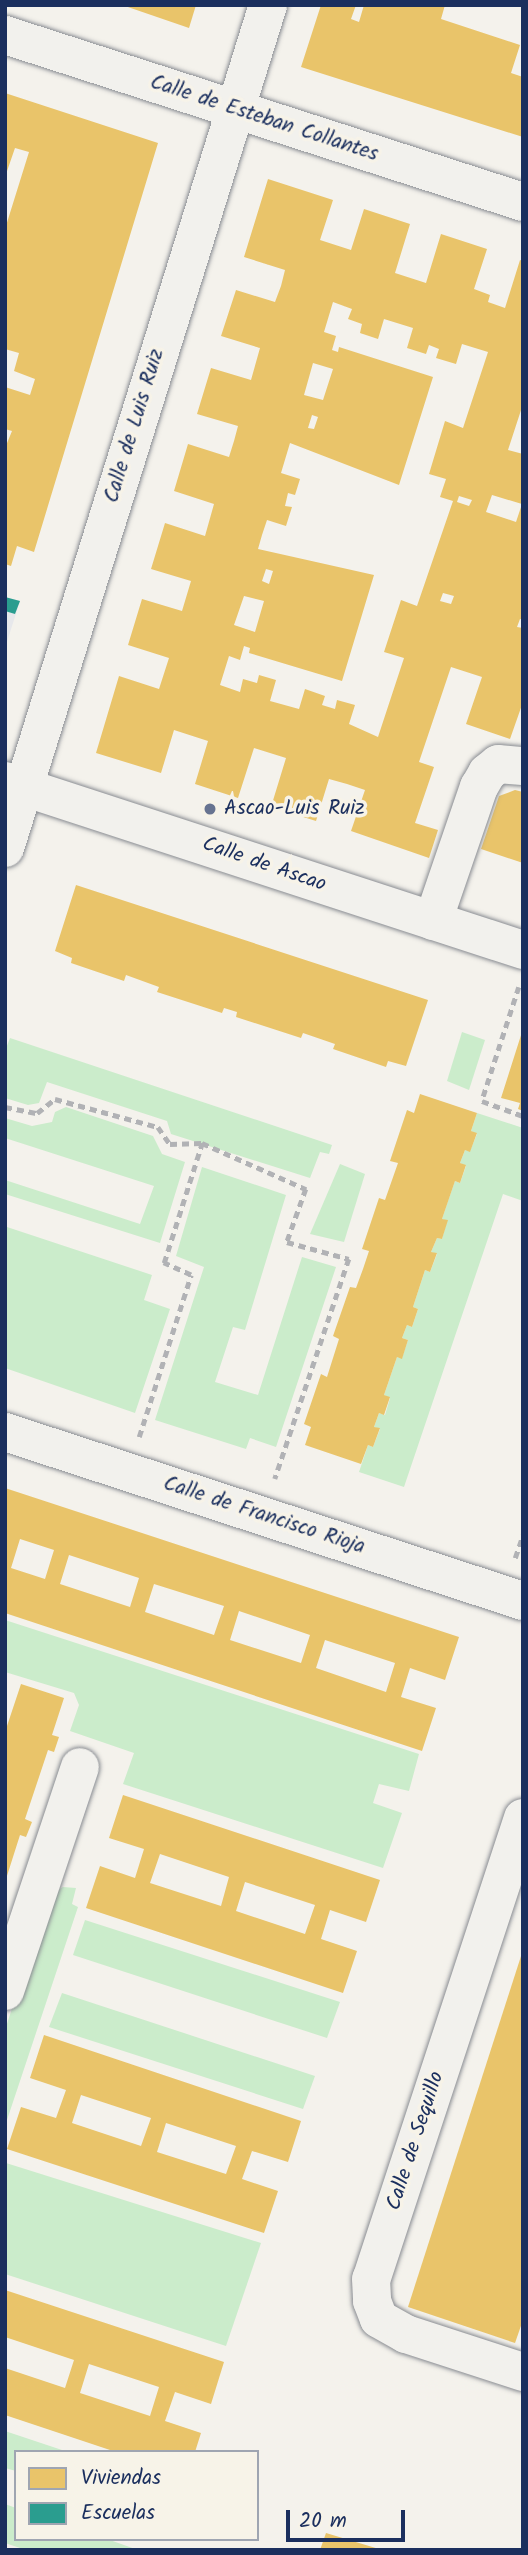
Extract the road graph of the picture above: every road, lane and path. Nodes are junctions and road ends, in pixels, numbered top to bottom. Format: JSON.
{"nodes":[{"id":1,"x":268,"y":5,"type":"edge"},
{"id":2,"x":5,"y":35,"type":"edge"},
{"id":3,"x":233,"y":109,"type":"junction"},
{"id":4,"x":523,"y":202,"type":"edge"},
{"id":5,"x":523,"y":766,"type":"edge"},
{"id":6,"x":14,"y":784,"type":"edge"},
{"id":7,"x":5,"y":848,"type":"edge"},
{"id":8,"x":433,"y":922,"type":"junction"},
{"id":9,"x":523,"y":950,"type":"edge"},
{"id":10,"x":523,"y":976,"type":"edge"},
{"id":11,"x":5,"y":1107,"type":"edge"},
{"id":12,"x":523,"y":1116,"type":"edge"},
{"id":13,"x":202,"y":1143,"type":"junction"},
{"id":14,"x":5,"y":1432,"type":"edge"},
{"id":15,"x":128,"y":1472,"type":"junction"},
{"id":16,"x":263,"y":1516,"type":"junction"},
{"id":17,"x":523,"y":1601,"type":"edge"},
{"id":18,"x":80,"y":1767,"type":"dead end"},
{"id":19,"x":523,"y":1818,"type":"edge"},
{"id":20,"x":5,"y":1990,"type":"edge"},
{"id":21,"x":523,"y":2372,"type":"edge"}],
"edges":[{"from":1,"to":3,"type":"street","name":"Calle de Luis Ruiz"},
{"from":2,"to":3,"type":"street","name":"Calle de Esteban Collantes"},
{"from":3,"to":4,"type":"street","name":"Calle de Esteban Collantes"},
{"from":3,"to":6,"type":"street","name":"Calle de Luis Ruiz"},
{"from":5,"to":8,"type":"street"},
{"from":6,"to":7,"type":"street","name":"Calle de Luis Ruiz"},
{"from":6,"to":8,"type":"street","name":"Calle de Ascao"},
{"from":8,"to":9,"type":"street","name":"Calle de Ascao"},
{"from":10,"to":12,"type":"path"},
{"from":11,"to":13,"type":"path"},
{"from":13,"to":15,"type":"path"},
{"from":13,"to":16,"type":"path"},
{"from":14,"to":15,"type":"street","name":"Calle de Francisco Rioja"},
{"from":15,"to":16,"type":"street","name":"Calle de Francisco Rioja"},
{"from":16,"to":17,"type":"street","name":"Calle de Francisco Rioja"},
{"from":18,"to":20,"type":"street"},
{"from":19,"to":21,"type":"street","name":"Calle de Sequillo"}]}
